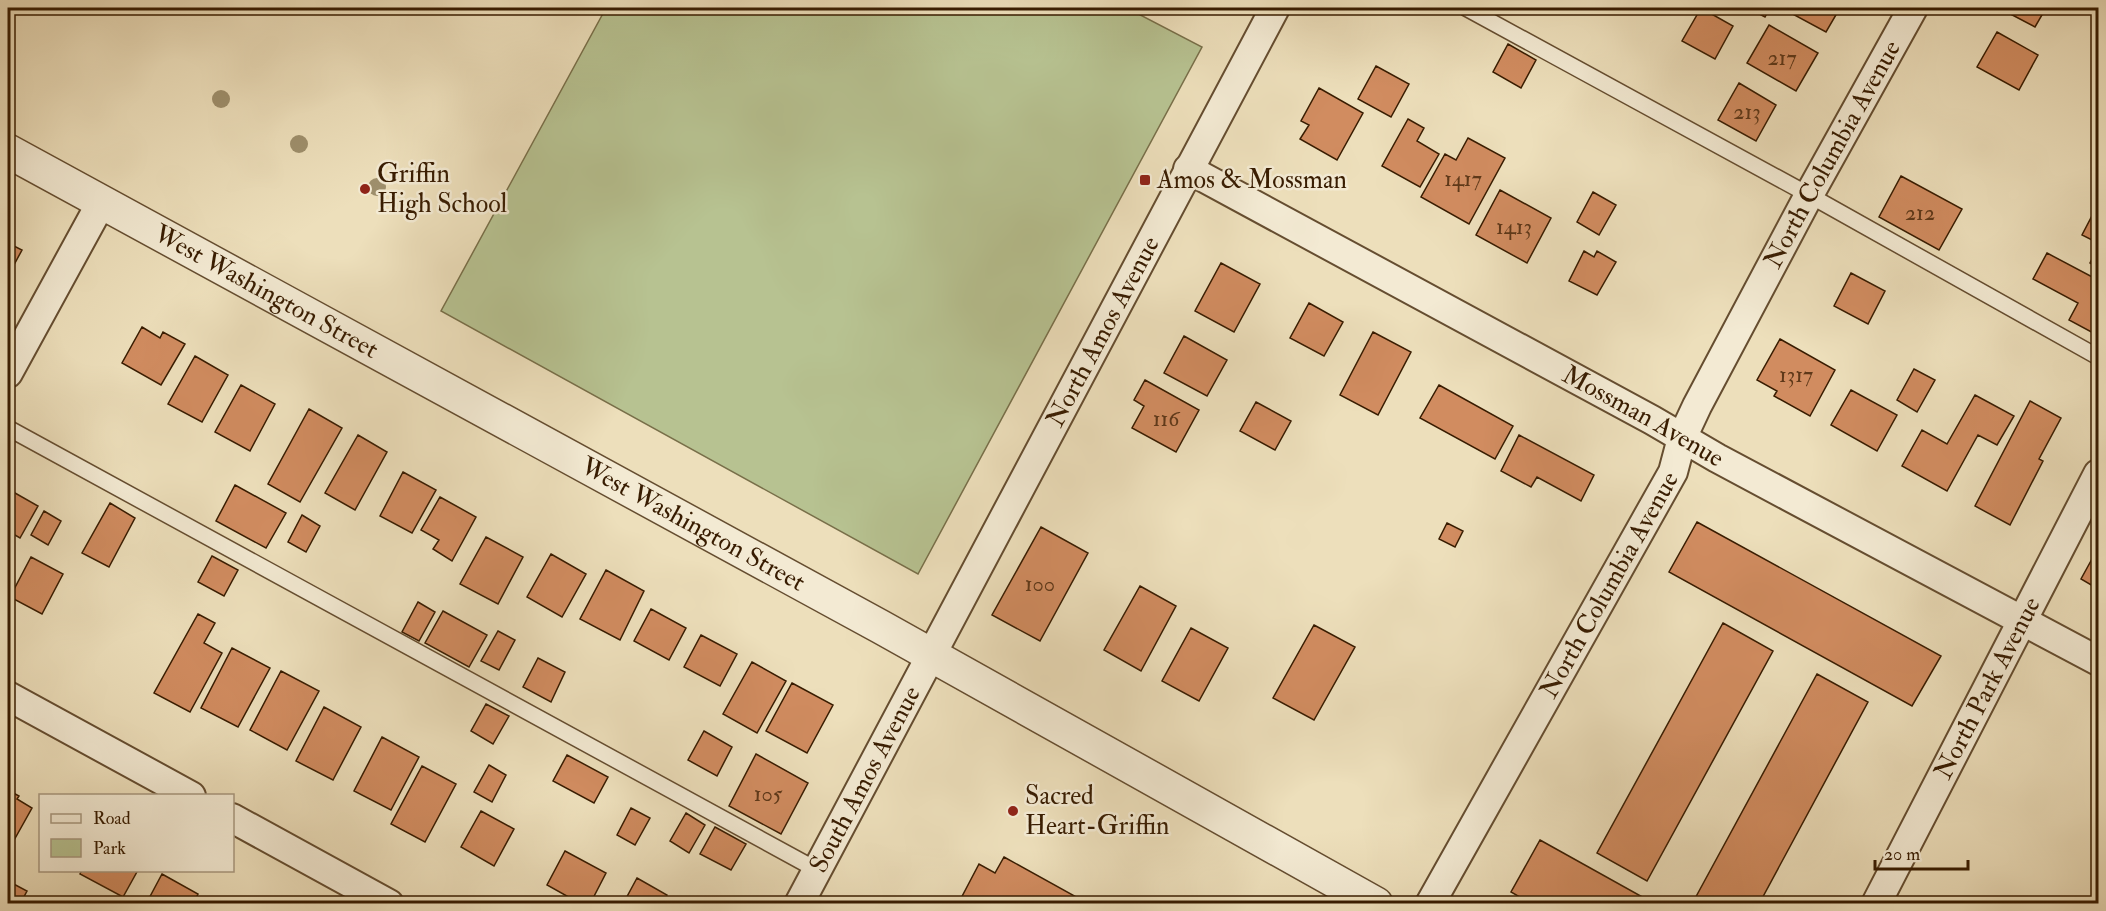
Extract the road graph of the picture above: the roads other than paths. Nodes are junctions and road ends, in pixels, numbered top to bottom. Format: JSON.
{"nodes":[{"id":1,"x":1275,"y":8,"type":"edge"},
{"id":2,"x":1466,"y":8,"type":"edge"},
{"id":3,"x":1913,"y":8,"type":"edge"},
{"id":4,"x":8,"y":152,"type":"edge"},
{"id":5,"x":1188,"y":169,"type":"junction"},
{"id":6,"x":1809,"y":195,"type":"junction"},
{"id":7,"x":100,"y":203,"type":"junction"},
{"id":8,"x":2098,"y":357,"type":"edge"},
{"id":9,"x":8,"y":374,"type":"edge"},
{"id":10,"x":8,"y":428,"type":"edge"},
{"id":11,"x":1683,"y":438,"type":"junction"},
{"id":12,"x":2098,"y":474,"type":"edge"},
{"id":13,"x":2024,"y":620,"type":"junction"},
{"id":14,"x":931,"y":654,"type":"junction"},
{"id":15,"x":2098,"y":661,"type":"edge"},
{"id":16,"x":8,"y":696,"type":"edge"},
{"id":17,"x":188,"y":794,"type":"edge"},
{"id":18,"x":234,"y":819,"type":"edge"},
{"id":19,"x":817,"y":870,"type":"junction"},
{"id":20,"x":389,"y":903,"type":"edge"},
{"id":21,"x":799,"y":903,"type":"edge"},
{"id":22,"x":1376,"y":903,"type":"edge"},
{"id":23,"x":1430,"y":903,"type":"edge"},
{"id":24,"x":1876,"y":903,"type":"edge"}],
"edges":[{"from":1,"to":5,"type":"street","name":"North Amos Avenue"},
{"from":2,"to":6,"type":"lane"},
{"from":3,"to":6,"type":"street","name":"North Columbia Avenue"},
{"from":4,"to":7,"type":"street","name":"West Washington Street"},
{"from":5,"to":11,"type":"street","name":"Mossman Avenue"},
{"from":5,"to":14,"type":"street","name":"North Amos Avenue"},
{"from":6,"to":8,"type":"lane"},
{"from":6,"to":11,"type":"street","name":"North Columbia Avenue"},
{"from":7,"to":9,"type":"street"},
{"from":7,"to":14,"type":"street","name":"West Washington Street"},
{"from":10,"to":19,"type":"lane"},
{"from":11,"to":13,"type":"street","name":"Mossman Avenue"},
{"from":11,"to":23,"type":"street","name":"North Columbia Avenue"},
{"from":12,"to":13,"type":"street","name":"North Park Avenue"},
{"from":13,"to":15,"type":"street","name":"Mossman Avenue"},
{"from":13,"to":24,"type":"street","name":"North Park Avenue"},
{"from":14,"to":19,"type":"street","name":"South Amos Avenue"},
{"from":14,"to":22,"type":"street","name":"West Washington Street"},
{"from":16,"to":17,"type":"street"},
{"from":18,"to":20,"type":"street"},
{"from":19,"to":21,"type":"street","name":"South Amos Avenue"}]}
